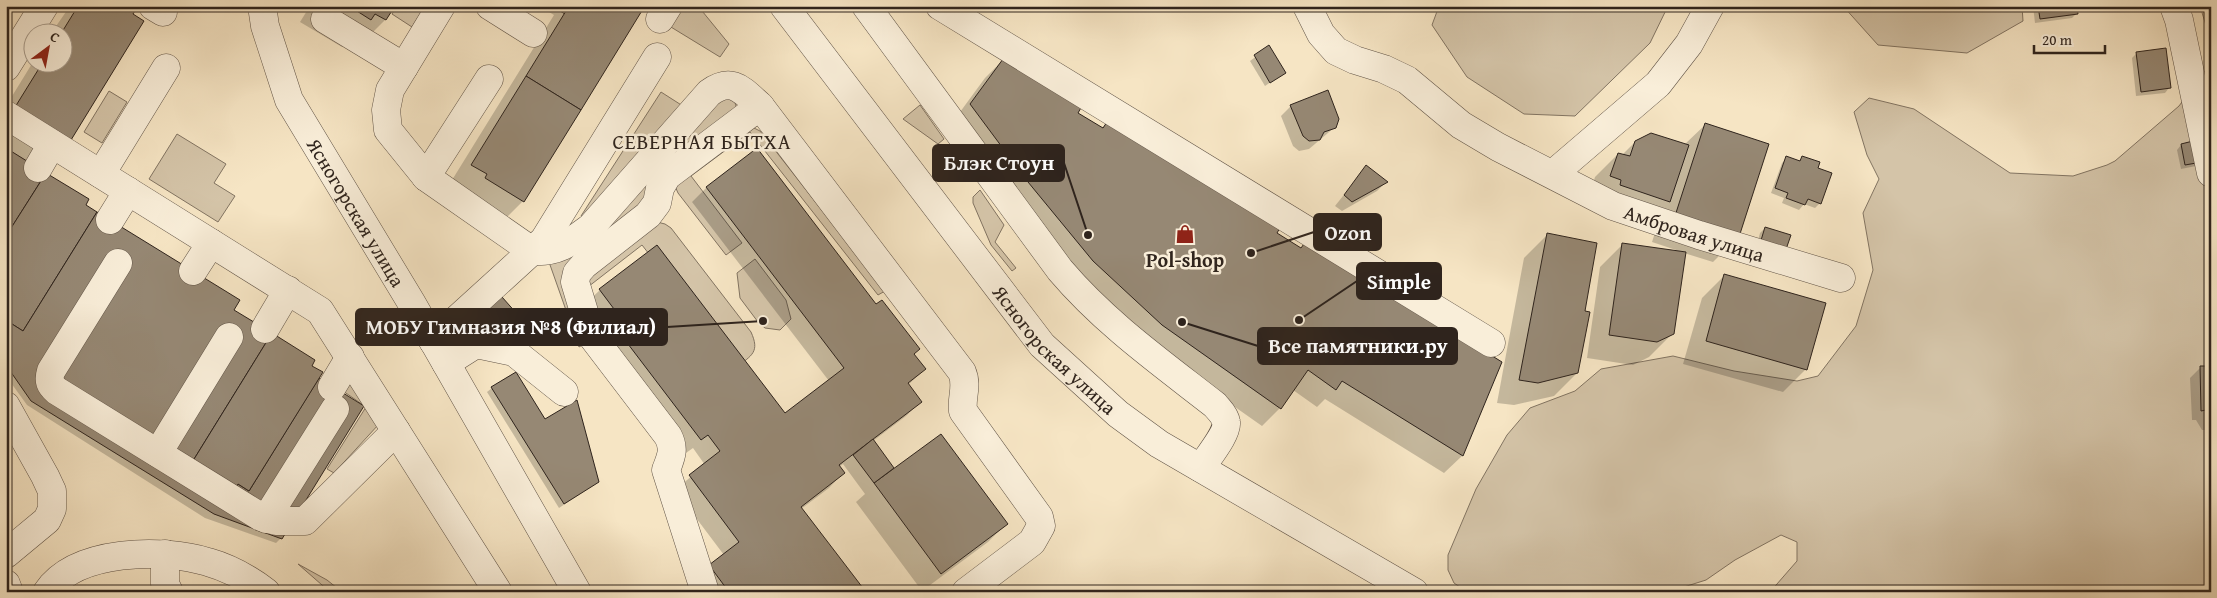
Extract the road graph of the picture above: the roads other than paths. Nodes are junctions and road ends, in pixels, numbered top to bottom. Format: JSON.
{"nodes":[{"id":1,"x":44,"y":6,"type":"edge"},
{"id":2,"x":262,"y":6,"type":"edge"},
{"id":3,"x":442,"y":6,"type":"edge"},
{"id":4,"x":490,"y":6,"type":"edge"},
{"id":5,"x":866,"y":6,"type":"edge"},
{"id":6,"x":940,"y":6,"type":"edge"},
{"id":7,"x":1307,"y":6,"type":"edge"},
{"id":8,"x":1710,"y":6,"type":"edge"},
{"id":9,"x":2174,"y":6,"type":"edge"},
{"id":10,"x":793,"y":9,"type":"edge"},
{"id":11,"x":325,"y":19,"type":"dead end"},
{"id":12,"x":533,"y":33,"type":"dead end"},
{"id":13,"x":657,"y":57,"type":"dead end"},
{"id":14,"x":6,"y":67,"type":"edge"},
{"id":15,"x":404,"y":67,"type":"junction"},
{"id":16,"x":166,"y":68,"type":"dead end"},
{"id":17,"x":490,"y":79,"type":"dead end"},
{"id":18,"x":760,"y":106,"type":"junction"},
{"id":19,"x":6,"y":115,"type":"edge"},
{"id":20,"x":52,"y":144,"type":"junction"},
{"id":21,"x":38,"y":168,"type":"dead end"},
{"id":22,"x":2211,"y":173,"type":"edge"},
{"id":23,"x":101,"y":174,"type":"junction"},
{"id":24,"x":1553,"y":174,"type":"junction"},
{"id":25,"x":426,"y":178,"type":"junction"},
{"id":26,"x":128,"y":191,"type":"junction"},
{"id":27,"x":110,"y":220,"type":"dead end"},
{"id":28,"x":211,"y":243,"type":"junction"},
{"id":29,"x":532,"y":251,"type":"junction"},
{"id":30,"x":118,"y":263,"type":"dead end"},
{"id":31,"x":193,"y":271,"type":"dead end"},
{"id":32,"x":1841,"y":278,"type":"dead end"},
{"id":33,"x":288,"y":290,"type":"junction"},
{"id":34,"x":264,"y":329,"type":"dead end"},
{"id":35,"x":229,"y":337,"type":"dead end"},
{"id":36,"x":1491,"y":343,"type":"dead end"},
{"id":37,"x":440,"y":352,"type":"junction"},
{"id":38,"x":350,"y":357,"type":"junction"},
{"id":39,"x":564,"y":392,"type":"dead end"},
{"id":40,"x":6,"y":406,"type":"edge"},
{"id":41,"x":396,"y":431,"type":"junction"},
{"id":42,"x":158,"y":453,"type":"junction"},
{"id":43,"x":1201,"y":468,"type":"junction"},
{"id":44,"x":266,"y":519,"type":"junction"},
{"id":45,"x":6,"y":554,"type":"edge"},
{"id":46,"x":165,"y":554,"type":"junction"},
{"id":47,"x":6,"y":584,"type":"edge"},
{"id":48,"x":9,"y":592,"type":"edge"},
{"id":49,"x":47,"y":592,"type":"edge"},
{"id":50,"x":169,"y":592,"type":"edge"},
{"id":51,"x":266,"y":592,"type":"edge"},
{"id":52,"x":498,"y":592,"type":"edge"},
{"id":53,"x":577,"y":592,"type":"edge"},
{"id":54,"x":706,"y":592,"type":"edge"},
{"id":55,"x":966,"y":592,"type":"edge"},
{"id":56,"x":1414,"y":592,"type":"edge"}],
"edges":[{"from":1,"to":14,"type":"street"},
{"from":2,"to":37,"type":"street","name":"Ясногорская улица"},
{"from":3,"to":15,"type":"street"},
{"from":4,"to":12,"type":"street"},
{"from":5,"to":43,"type":"street"},
{"from":6,"to":36,"type":"street"},
{"from":7,"to":24,"type":"street","name":"Амбровая улица"},
{"from":8,"to":24,"type":"street"},
{"from":9,"to":22,"type":"street"},
{"from":10,"to":43,"type":"street","name":"Ясногорская улица"},
{"from":11,"to":15,"type":"street"},
{"from":13,"to":29,"type":"street"},
{"from":15,"to":25,"type":"street"},
{"from":16,"to":23,"type":"street"},
{"from":17,"to":25,"type":"street"},
{"from":18,"to":29,"type":"street"},
{"from":18,"to":54,"type":"street"},
{"from":18,"to":55,"type":"street"},
{"from":19,"to":20,"type":"street"},
{"from":20,"to":21,"type":"street"},
{"from":20,"to":23,"type":"street"},
{"from":23,"to":26,"type":"street"},
{"from":24,"to":32,"type":"street","name":"Амбровая улица"},
{"from":25,"to":29,"type":"street"},
{"from":26,"to":27,"type":"street"},
{"from":26,"to":28,"type":"street"},
{"from":28,"to":31,"type":"street"},
{"from":28,"to":33,"type":"street"},
{"from":29,"to":37,"type":"street"},
{"from":30,"to":42,"type":"street"},
{"from":33,"to":34,"type":"street"},
{"from":33,"to":38,"type":"street"},
{"from":35,"to":42,"type":"street"},
{"from":37,"to":39,"type":"street"},
{"from":37,"to":53,"type":"street","name":"Ясногорская улица"},
{"from":38,"to":41,"type":"street"},
{"from":38,"to":44,"type":"street"},
{"from":40,"to":45,"type":"street"},
{"from":41,"to":44,"type":"street"},
{"from":41,"to":52,"type":"street"},
{"from":42,"to":44,"type":"street"},
{"from":43,"to":56,"type":"street","name":"Ясногорская улица"},
{"from":46,"to":49,"type":"street"},
{"from":46,"to":50,"type":"street"},
{"from":46,"to":51,"type":"street"},
{"from":47,"to":48,"type":"street"}]}
